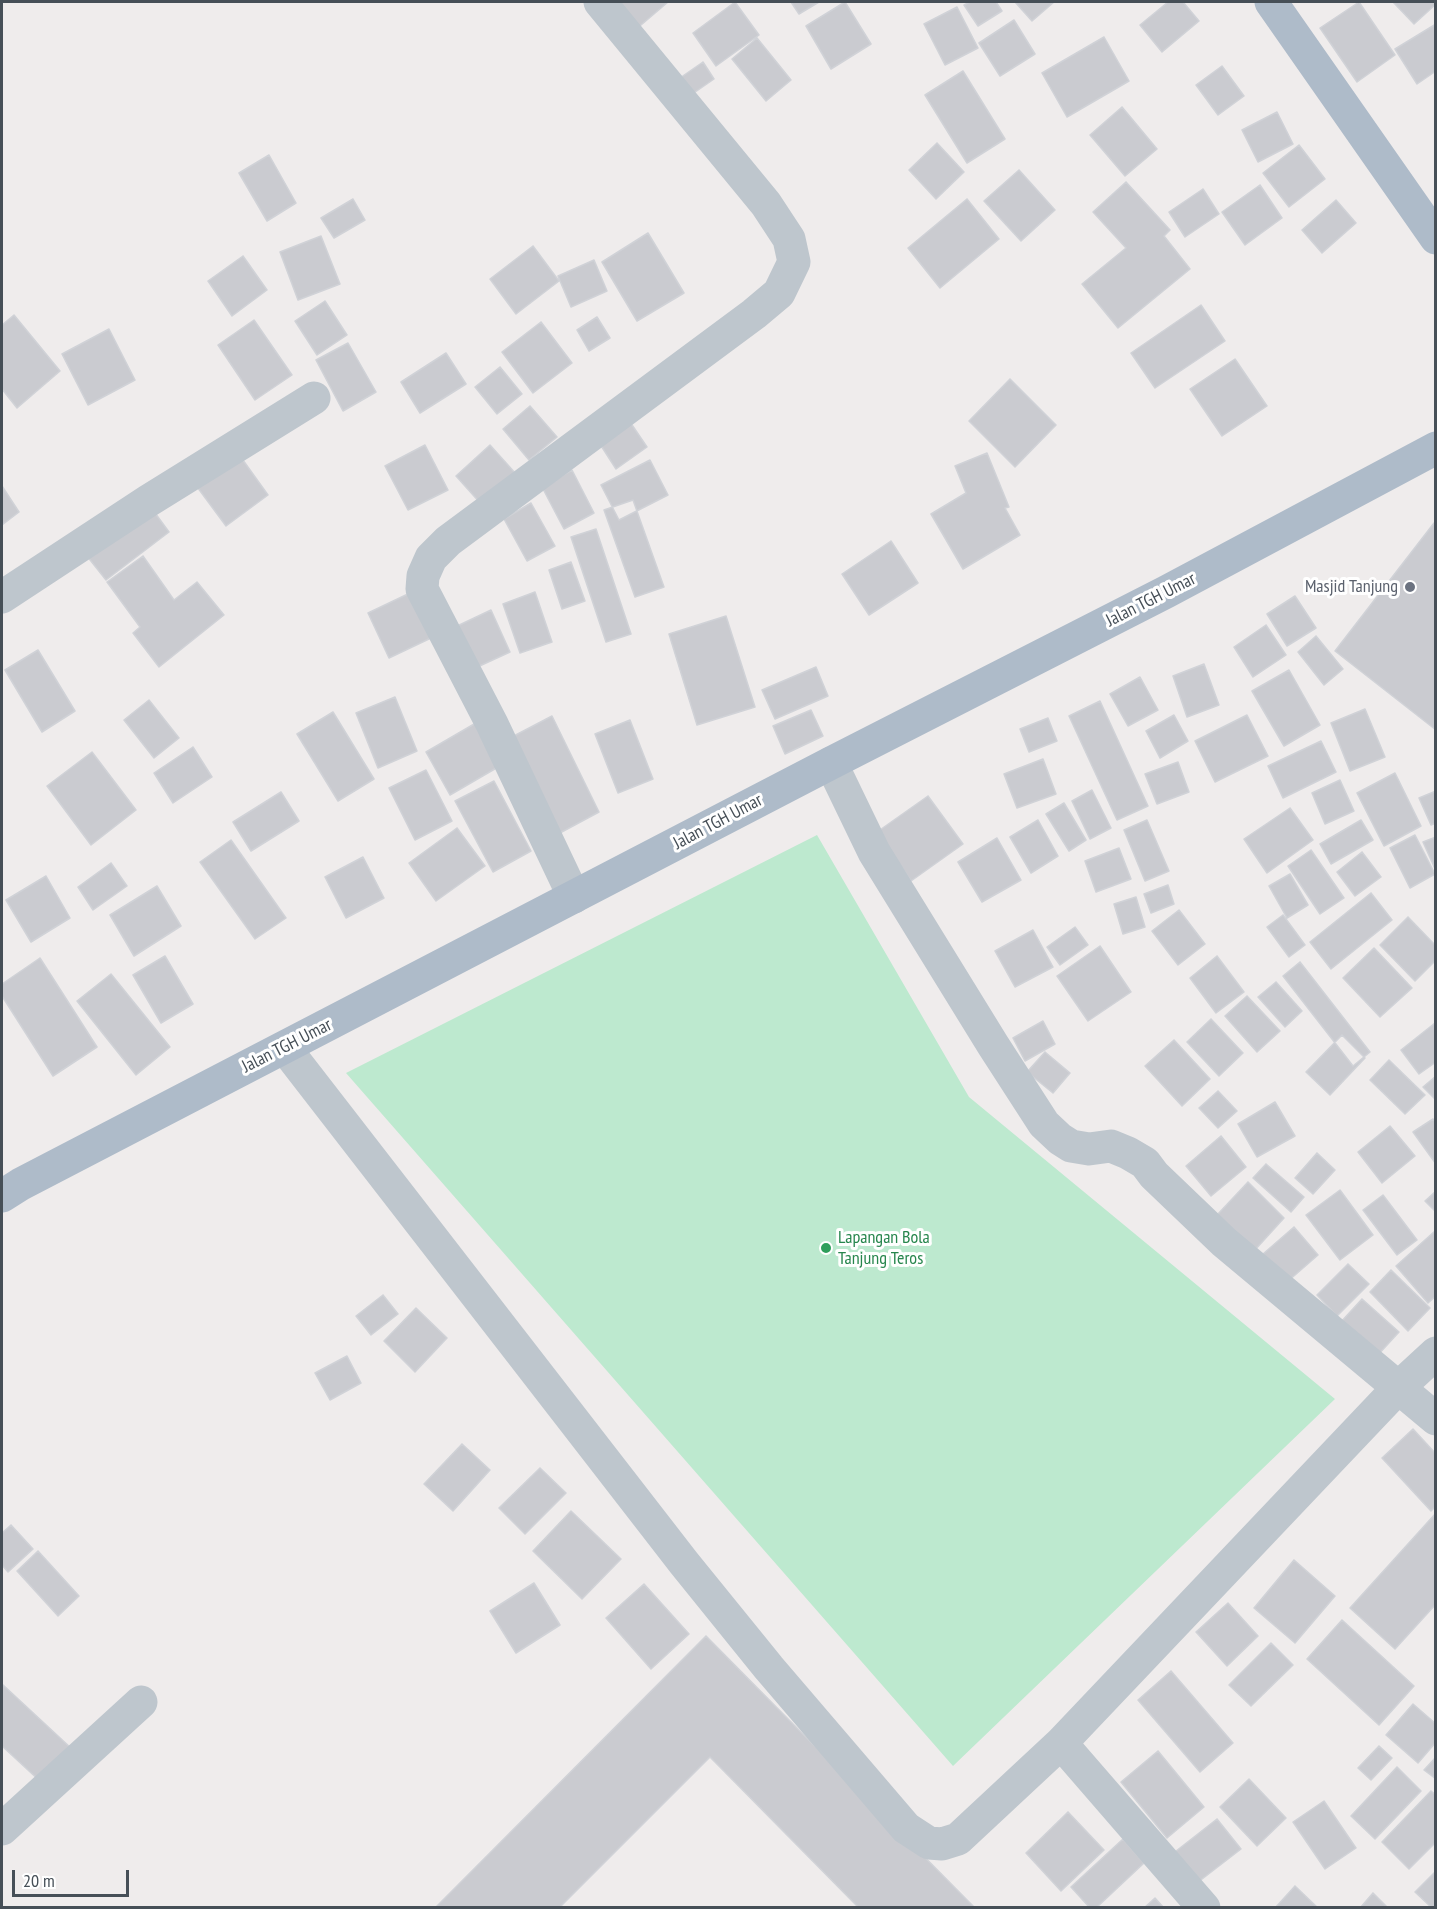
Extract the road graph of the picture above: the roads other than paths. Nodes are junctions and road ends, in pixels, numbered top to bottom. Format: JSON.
{"nodes":[{"id":1,"x":600,"y":2,"type":"edge"},
{"id":2,"x":1271,"y":2,"type":"edge"},
{"id":3,"x":1436,"y":238,"type":"edge"},
{"id":4,"x":314,"y":398,"type":"dead end"},
{"id":5,"x":1436,"y":448,"type":"edge"},
{"id":6,"x":2,"y":597,"type":"edge"},
{"id":7,"x":831,"y":763,"type":"junction"},
{"id":8,"x":574,"y":897,"type":"junction"},
{"id":9,"x":285,"y":1048,"type":"junction"},
{"id":10,"x":2,"y":1196,"type":"edge"},
{"id":11,"x":1436,"y":1353,"type":"edge"},
{"id":12,"x":1398,"y":1388,"type":"junction"},
{"id":13,"x":1436,"y":1419,"type":"edge"},
{"id":14,"x":141,"y":1702,"type":"dead end"},
{"id":15,"x":1061,"y":1743,"type":"junction"},
{"id":16,"x":2,"y":1828,"type":"edge"},
{"id":17,"x":1204,"y":1908,"type":"edge"}],
"edges":[{"from":1,"to":8,"type":"street"},
{"from":2,"to":3,"type":"main road"},
{"from":4,"to":6,"type":"street"},
{"from":5,"to":7,"type":"main road","name":"Jalan TGH Umar"},
{"from":7,"to":8,"type":"main road","name":"Jalan TGH Umar"},
{"from":7,"to":12,"type":"street"},
{"from":8,"to":9,"type":"main road","name":"Jalan TGH Umar"},
{"from":9,"to":10,"type":"main road","name":"Jalan TGH Umar"},
{"from":9,"to":15,"type":"street"},
{"from":11,"to":12,"type":"street"},
{"from":12,"to":13,"type":"street"},
{"from":12,"to":15,"type":"street"},
{"from":14,"to":16,"type":"street"},
{"from":15,"to":17,"type":"street"}]}
